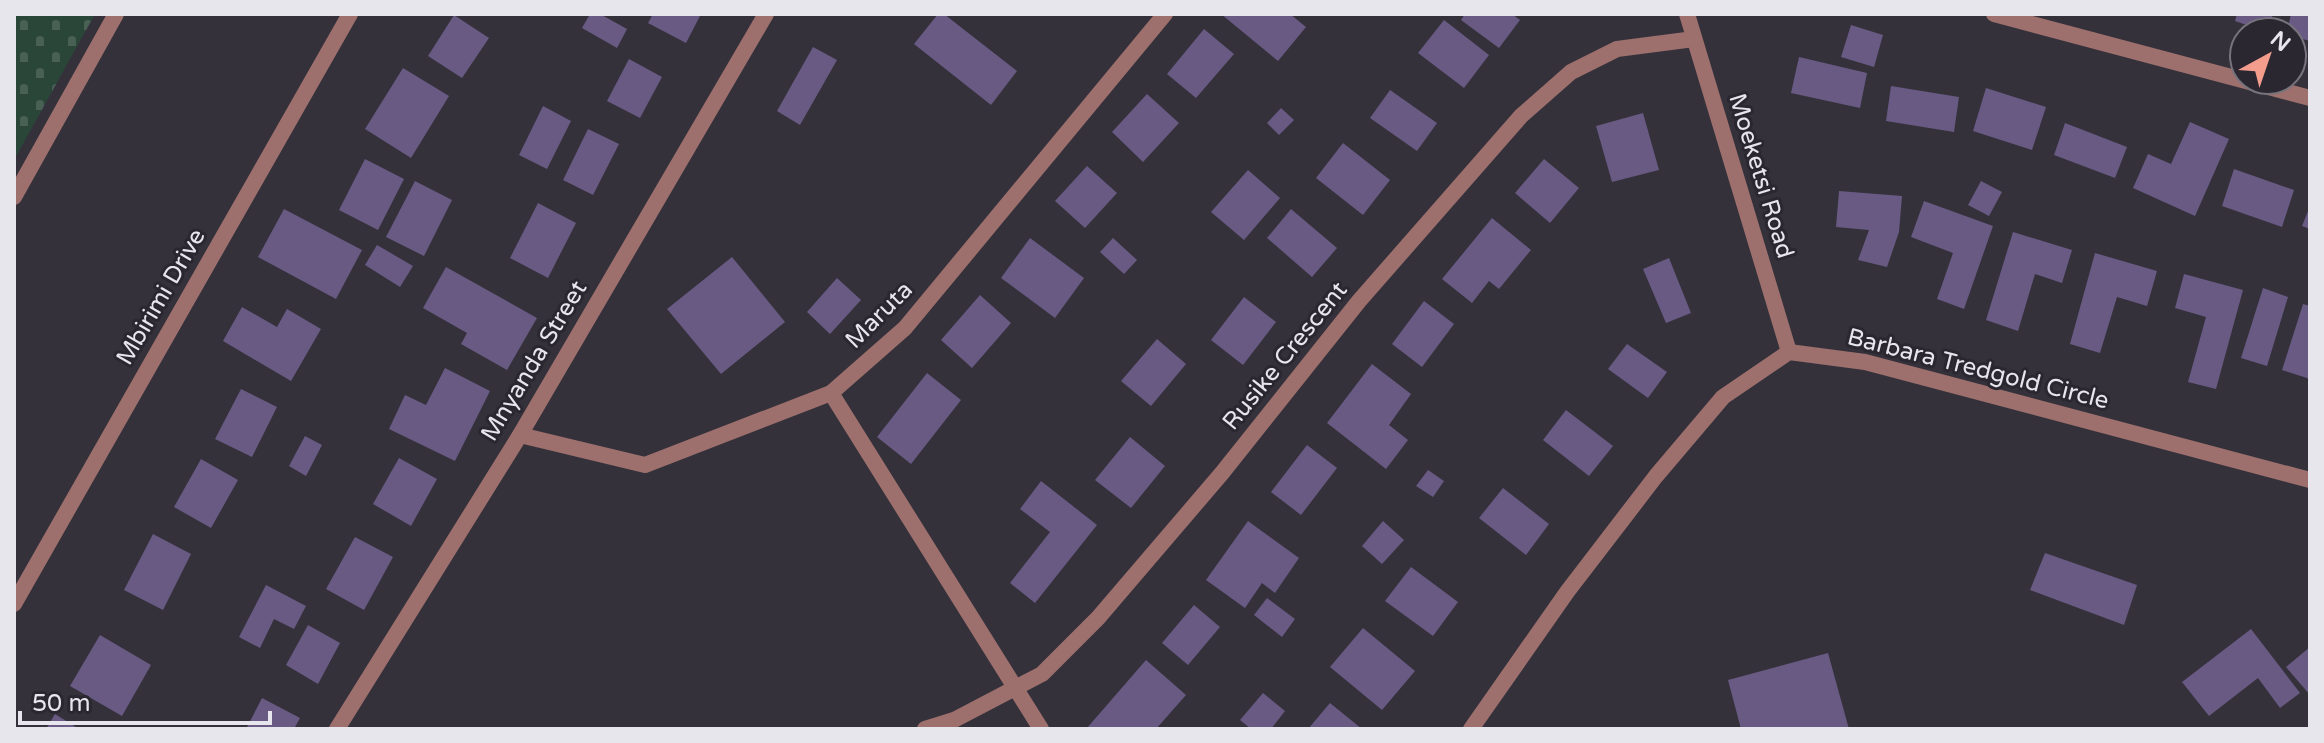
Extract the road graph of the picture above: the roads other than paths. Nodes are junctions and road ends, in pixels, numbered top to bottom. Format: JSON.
{"nodes":[{"id":1,"x":116,"y":14,"type":"edge"},
{"id":2,"x":350,"y":14,"type":"edge"},
{"id":3,"x":766,"y":14,"type":"edge"},
{"id":4,"x":1165,"y":14,"type":"edge"},
{"id":5,"x":1687,"y":14,"type":"edge"},
{"id":6,"x":1994,"y":14,"type":"edge"},
{"id":7,"x":1694,"y":39,"type":"junction"},
{"id":8,"x":2310,"y":98,"type":"edge"},
{"id":9,"x":14,"y":197,"type":"edge"},
{"id":10,"x":1789,"y":352,"type":"junction"},
{"id":11,"x":831,"y":393,"type":"junction"},
{"id":12,"x":520,"y":435,"type":"junction"},
{"id":13,"x":2310,"y":480,"type":"edge"},
{"id":14,"x":14,"y":604,"type":"edge"},
{"id":15,"x":1015,"y":687,"type":"junction"},
{"id":16,"x":337,"y":729,"type":"edge"},
{"id":17,"x":925,"y":729,"type":"edge"},
{"id":18,"x":1041,"y":729,"type":"edge"},
{"id":19,"x":1471,"y":729,"type":"edge"}],
"edges":[{"from":1,"to":9,"type":"street"},
{"from":2,"to":14,"type":"street","name":"Mbirimi Drive"},
{"from":3,"to":12,"type":"street","name":"Mnyanda Street"},
{"from":4,"to":11,"type":"street","name":"Maruta"},
{"from":5,"to":7,"type":"street","name":"Moeketsi Road"},
{"from":6,"to":8,"type":"street"},
{"from":7,"to":10,"type":"street","name":"Moeketsi Road"},
{"from":7,"to":15,"type":"street","name":"Rusike Crescent"},
{"from":10,"to":13,"type":"street","name":"Barbara Tredgold Circle"},
{"from":10,"to":19,"type":"street"},
{"from":11,"to":12,"type":"street","name":"Maruta"},
{"from":11,"to":15,"type":"street"},
{"from":12,"to":16,"type":"street","name":"Mnyanda Street"},
{"from":15,"to":17,"type":"street","name":"Rusike Crescent"},
{"from":15,"to":18,"type":"street"}]}
